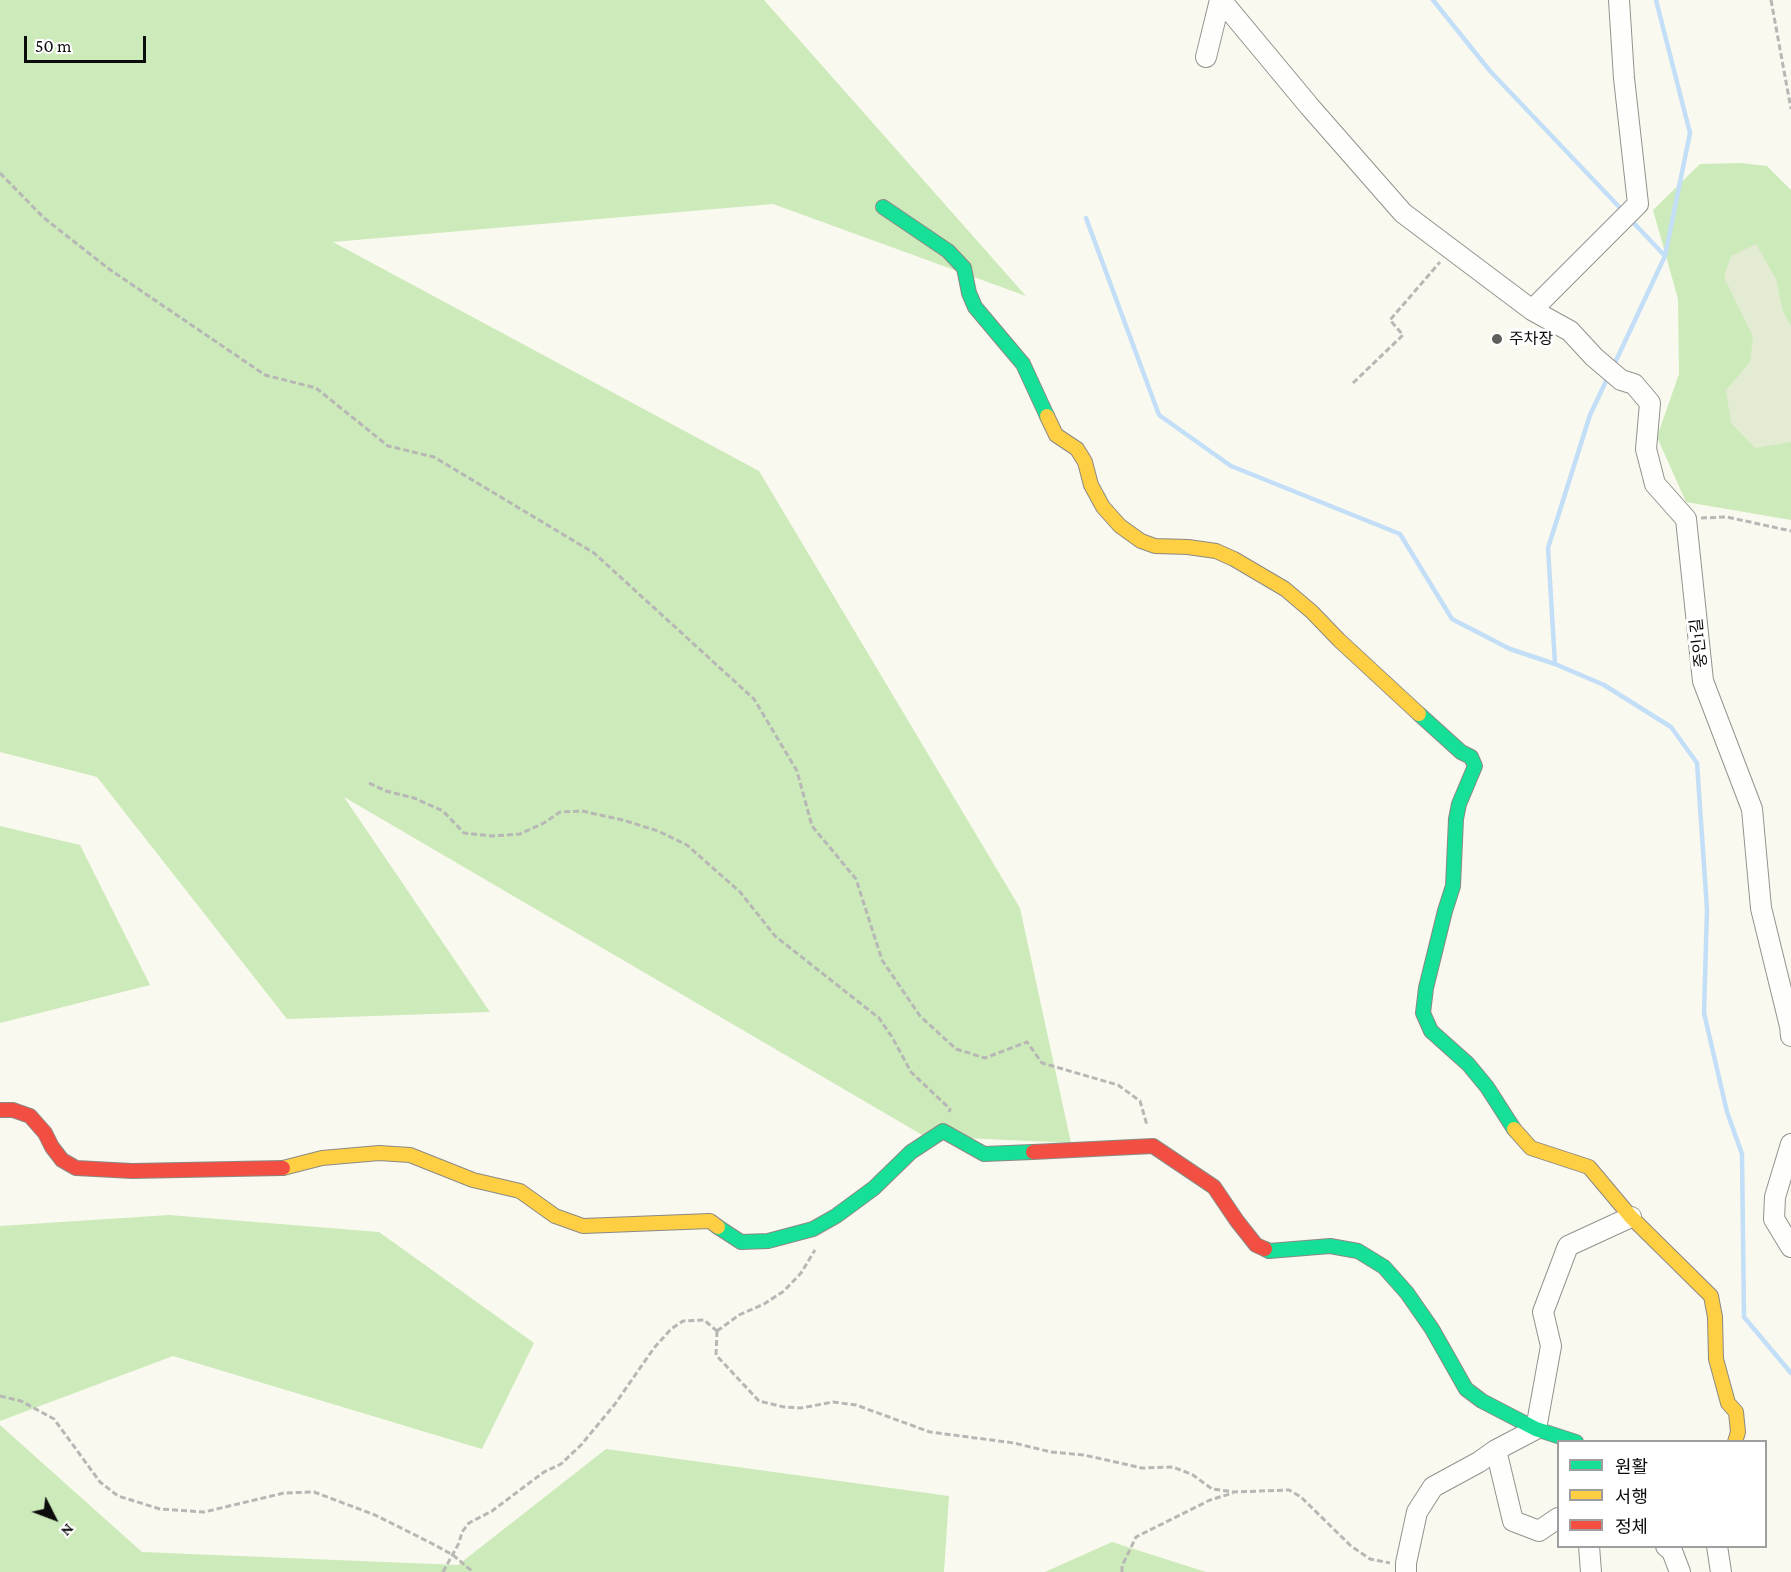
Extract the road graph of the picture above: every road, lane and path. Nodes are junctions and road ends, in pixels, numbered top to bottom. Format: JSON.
{"nodes":[{"id":1,"x":1221,"y":0,"type":"edge"},
{"id":2,"x":1619,"y":0,"type":"edge"},
{"id":3,"x":1770,"y":0,"type":"edge"},
{"id":4,"x":1206,"y":57,"type":"dead end"},
{"id":5,"x":1791,"y":109,"type":"edge"},
{"id":6,"x":0,"y":173,"type":"edge"},
{"id":7,"x":883,"y":207,"type":"dead end"},
{"id":8,"x":1451,"y":250,"type":"junction"},
{"id":9,"x":1532,"y":310,"type":"junction"},
{"id":10,"x":1353,"y":383,"type":"dead end"},
{"id":11,"x":1686,"y":519,"type":"junction"},
{"id":12,"x":1791,"y":531,"type":"edge"},
{"id":13,"x":369,"y":783,"type":"dead end"},
{"id":14,"x":1791,"y":1036,"type":"edge"},
{"id":15,"x":0,"y":1110,"type":"edge"},
{"id":16,"x":943,"y":1131,"type":"junction"},
{"id":17,"x":1791,"y":1144,"type":"edge"},
{"id":18,"x":1153,"y":1146,"type":"junction"},
{"id":19,"x":1631,"y":1217,"type":"junction"},
{"id":20,"x":813,"y":1229,"type":"junction"},
{"id":21,"x":1791,"y":1246,"type":"edge"},
{"id":22,"x":717,"y":1331,"type":"junction"},
{"id":23,"x":0,"y":1396,"type":"edge"},
{"id":24,"x":1536,"y":1429,"type":"junction"},
{"id":25,"x":1570,"y":1440,"type":"edge"},
{"id":26,"x":1736,"y":1440,"type":"edge"},
{"id":27,"x":1496,"y":1450,"type":"junction"},
{"id":28,"x":1234,"y":1492,"type":"junction"},
{"id":29,"x":1557,"y":1519,"type":"edge"},
{"id":30,"x":1589,"y":1548,"type":"edge"},
{"id":31,"x":1668,"y":1548,"type":"edge"},
{"id":32,"x":1717,"y":1548,"type":"edge"},
{"id":33,"x":453,"y":1555,"type":"junction"},
{"id":34,"x":1406,"y":1567,"type":"edge"},
{"id":35,"x":443,"y":1572,"type":"edge"},
{"id":36,"x":473,"y":1572,"type":"edge"},
{"id":37,"x":1122,"y":1572,"type":"edge"},
{"id":38,"x":1591,"y":1572,"type":"edge"},
{"id":39,"x":1680,"y":1572,"type":"edge"},
{"id":40,"x":1721,"y":1572,"type":"edge"}],
"edges":[{"from":1,"to":4,"type":"street"},
{"from":1,"to":8,"type":"street"},
{"from":2,"to":9,"type":"street"},
{"from":3,"to":5,"type":"path"},
{"from":6,"to":18,"type":"path"},
{"from":7,"to":19,"type":"street"},
{"from":8,"to":9,"type":"street"},
{"from":8,"to":10,"type":"path"},
{"from":9,"to":11,"type":"street"},
{"from":11,"to":12,"type":"path"},
{"from":11,"to":14,"type":"street","name":"중인1길"},
{"from":13,"to":16,"type":"path"},
{"from":15,"to":20,"type":"street"},
{"from":16,"to":18,"type":"street"},
{"from":16,"to":20,"type":"street"},
{"from":17,"to":21,"type":"street"},
{"from":18,"to":24,"type":"street"},
{"from":19,"to":24,"type":"street"},
{"from":19,"to":26,"type":"street"},
{"from":20,"to":22,"type":"path"},
{"from":22,"to":28,"type":"path"},
{"from":22,"to":33,"type":"path"},
{"from":23,"to":33,"type":"path"},
{"from":24,"to":25,"type":"street"},
{"from":24,"to":27,"type":"street"},
{"from":27,"to":29,"type":"street"},
{"from":27,"to":34,"type":"street"},
{"from":28,"to":34,"type":"path"},
{"from":28,"to":37,"type":"path"},
{"from":30,"to":38,"type":"street"},
{"from":31,"to":39,"type":"street"},
{"from":32,"to":40,"type":"street"},
{"from":33,"to":35,"type":"path"},
{"from":33,"to":36,"type":"path"}]}
